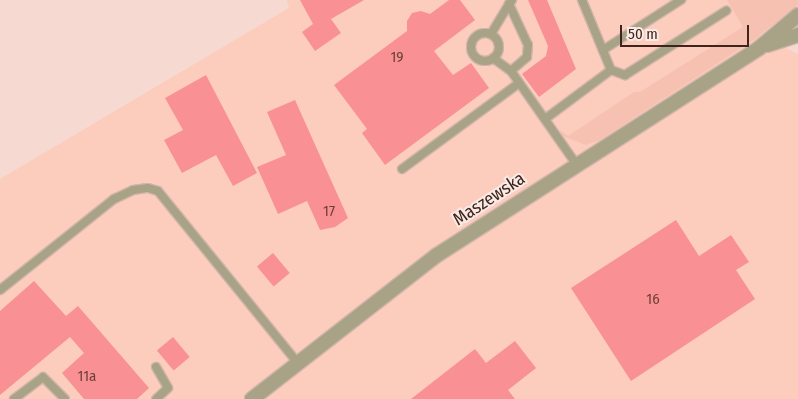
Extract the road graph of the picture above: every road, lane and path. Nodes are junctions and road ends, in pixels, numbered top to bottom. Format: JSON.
{"nodes":[{"id":1,"x":582,"y":0,"type":"edge"},
{"id":2,"x":681,"y":0,"type":"edge"},
{"id":3,"x":510,"y":2,"type":"edge"},
{"id":4,"x":726,"y":11,"type":"dead end"},
{"id":5,"x":798,"y":15,"type":"edge"},
{"id":6,"x":491,"y":34,"type":"junction"},
{"id":7,"x":798,"y":35,"type":"edge"},
{"id":8,"x":759,"y":48,"type":"junction"},
{"id":9,"x":603,"y":50,"type":"junction"},
{"id":10,"x":493,"y":58,"type":"junction"},
{"id":11,"x":612,"y":70,"type":"junction"},
{"id":12,"x":511,"y":71,"type":"junction"},
{"id":13,"x":519,"y":83,"type":"junction"},
{"id":14,"x":545,"y":119,"type":"junction"},
{"id":15,"x":576,"y":164,"type":"junction"},
{"id":16,"x":402,"y":169,"type":"dead end"},
{"id":17,"x":0,"y":290,"type":"edge"},
{"id":18,"x":298,"y":362,"type":"junction"},
{"id":19,"x":156,"y":366,"type":"dead end"},
{"id":20,"x":14,"y":399,"type":"edge"},
{"id":21,"x":65,"y":399,"type":"edge"},
{"id":22,"x":156,"y":399,"type":"edge"},
{"id":23,"x":252,"y":399,"type":"edge"}],
"edges":[{"from":1,"to":9,"type":"lane"},
{"from":2,"to":9,"type":"lane"},
{"from":3,"to":6,"type":"lane"},
{"from":3,"to":12,"type":"lane"},
{"from":4,"to":11,"type":"lane"},
{"from":5,"to":8,"type":"street","name":"Maszewska"},
{"from":6,"to":10,"type":"lane"},
{"from":6,"to":10,"type":"lane"},
{"from":7,"to":8,"type":"street","name":"Maszewska"},
{"from":8,"to":15,"type":"street","name":"Maszewska"},
{"from":9,"to":11,"type":"lane"},
{"from":10,"to":12,"type":"lane"},
{"from":11,"to":14,"type":"lane"},
{"from":12,"to":13,"type":"lane"},
{"from":13,"to":14,"type":"lane"},
{"from":13,"to":16,"type":"lane"},
{"from":14,"to":15,"type":"lane"},
{"from":15,"to":18,"type":"street","name":"Maszewska"},
{"from":17,"to":18,"type":"lane"},
{"from":18,"to":23,"type":"street","name":"Maszewska"},
{"from":19,"to":22,"type":"lane"},
{"from":20,"to":21,"type":"lane"}]}
